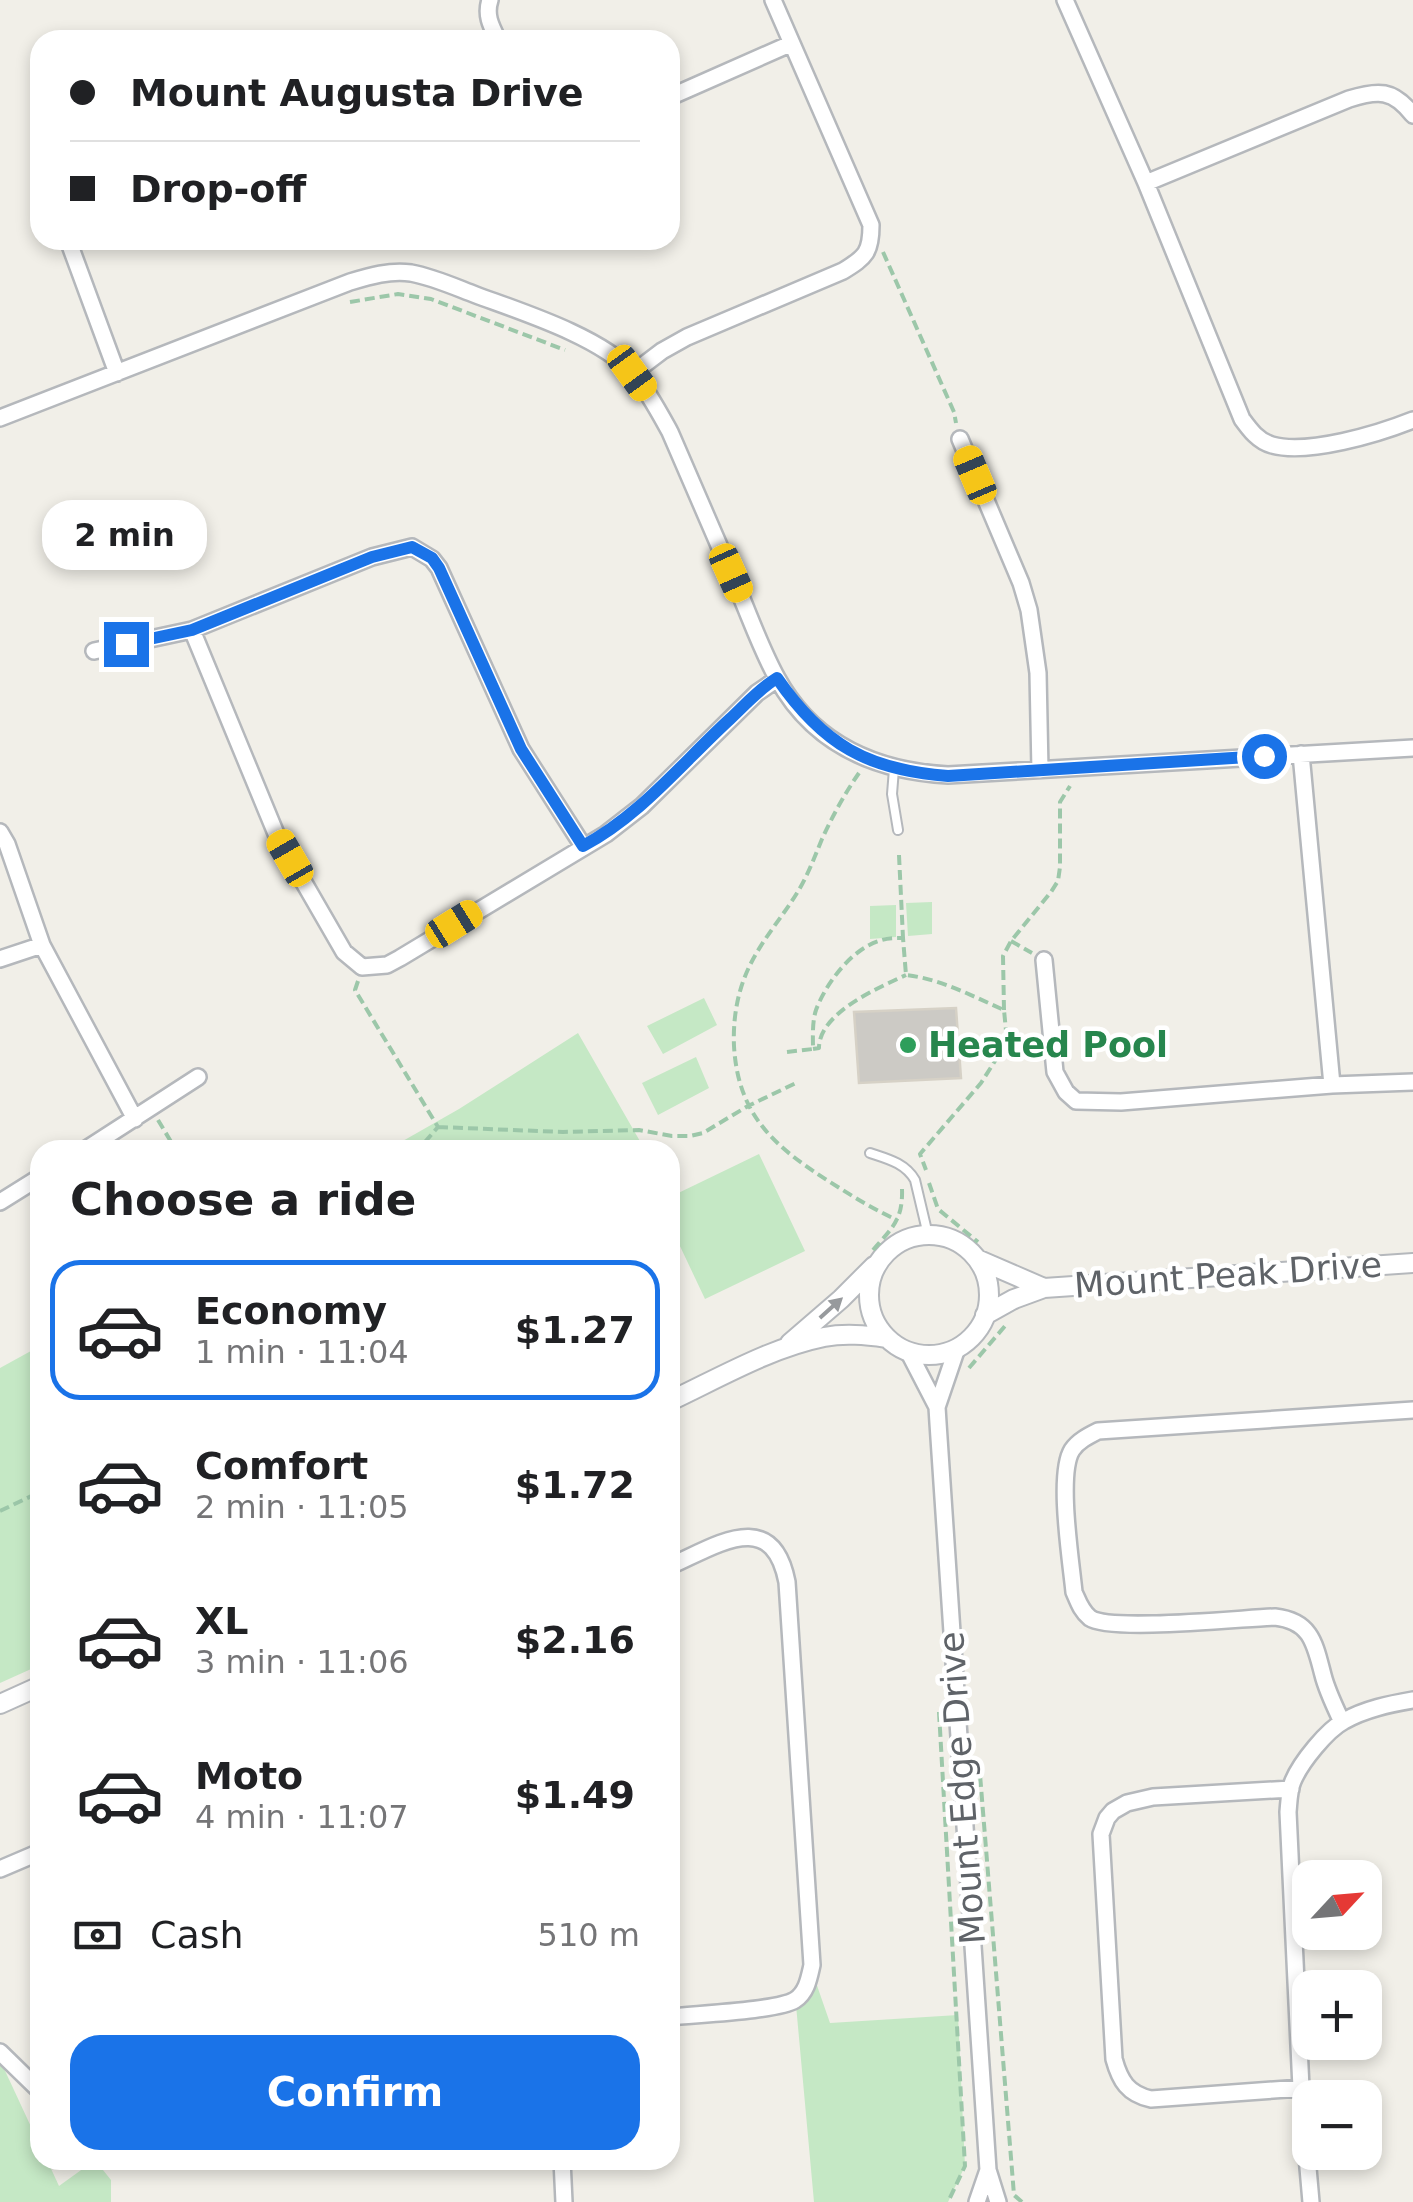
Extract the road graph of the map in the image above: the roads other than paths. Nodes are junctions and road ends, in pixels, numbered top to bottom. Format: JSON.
{"nodes":[{"id":1,"x":490,"y":0,"type":"edge"},
{"id":2,"x":773,"y":0,"type":"edge"},
{"id":3,"x":1065,"y":0,"type":"edge"},
{"id":4,"x":494,"y":30,"type":"edge"},
{"id":5,"x":790,"y":44,"type":"junction"},
{"id":6,"x":680,"y":92,"type":"edge"},
{"id":7,"x":1413,"y":115,"type":"edge"},
{"id":8,"x":1146,"y":183,"type":"junction"},
{"id":9,"x":72,"y":250,"type":"edge"},
{"id":10,"x":117,"y":373,"type":"junction"},
{"id":11,"x":632,"y":373,"type":"junction"},
{"id":12,"x":0,"y":418,"type":"edge"},
{"id":13,"x":1413,"y":420,"type":"edge"},
{"id":14,"x":960,"y":439,"type":"road end"},
{"id":15,"x":192,"y":630,"type":"junction"},
{"id":16,"x":94,"y":651,"type":"dead end"},
{"id":17,"x":777,"y":678,"type":"junction"},
{"id":18,"x":1413,"y":748,"type":"edge"},
{"id":19,"x":1302,"y":754,"type":"junction"},
{"id":20,"x":894,"y":769,"type":"junction"},
{"id":21,"x":1040,"y":770,"type":"junction"},
{"id":22,"x":898,"y":830,"type":"dead end"},
{"id":23,"x":0,"y":832,"type":"edge"},
{"id":24,"x":583,"y":846,"type":"junction"},
{"id":25,"x":42,"y":944,"type":"junction"},
{"id":26,"x":0,"y":959,"type":"edge"},
{"id":27,"x":1044,"y":960,"type":"road end"},
{"id":28,"x":198,"y":1077,"type":"dead end"},
{"id":29,"x":1413,"y":1082,"type":"edge"},
{"id":30,"x":1332,"y":1086,"type":"junction"},
{"id":31,"x":135,"y":1119,"type":"junction"},
{"id":32,"x":101,"y":1140,"type":"edge"},
{"id":33,"x":870,"y":1153,"type":"dead end"},
{"id":34,"x":30,"y":1184,"type":"edge"},
{"id":35,"x":0,"y":1202,"type":"edge"},
{"id":36,"x":928,"y":1235,"type":"junction"},
{"id":37,"x":880,"y":1259,"type":"junction"},
{"id":38,"x":977,"y":1259,"type":"junction"},
{"id":39,"x":1413,"y":1263,"type":"edge"},
{"id":40,"x":1044,"y":1288,"type":"junction"},
{"id":41,"x":985,"y":1315,"type":"junction"},
{"id":42,"x":886,"y":1338,"type":"junction"},
{"id":43,"x":958,"y":1348,"type":"junction"},
{"id":44,"x":908,"y":1351,"type":"junction"},
{"id":45,"x":777,"y":1352,"type":"junction"},
{"id":46,"x":680,"y":1396,"type":"edge"},
{"id":47,"x":938,"y":1407,"type":"junction"},
{"id":48,"x":1413,"y":1410,"type":"edge"},
{"id":49,"x":680,"y":1562,"type":"edge"},
{"id":50,"x":30,"y":1690,"type":"edge"},
{"id":51,"x":1413,"y":1700,"type":"edge"},
{"id":52,"x":0,"y":1704,"type":"edge"},
{"id":53,"x":1342,"y":1722,"type":"junction"},
{"id":54,"x":1291,"y":1789,"type":"junction"},
{"id":55,"x":30,"y":1856,"type":"edge"},
{"id":56,"x":0,"y":1869,"type":"edge"},
{"id":57,"x":680,"y":2015,"type":"edge"},
{"id":58,"x":0,"y":2052,"type":"edge"},
{"id":59,"x":1301,"y":2080,"type":"edge"},
{"id":60,"x":30,"y":2081,"type":"edge"},
{"id":61,"x":1292,"y":2089,"type":"edge"},
{"id":62,"x":562,"y":2170,"type":"edge"},
{"id":63,"x":988,"y":2170,"type":"junction"},
{"id":64,"x":1308,"y":2170,"type":"edge"},
{"id":65,"x":564,"y":2202,"type":"edge"},
{"id":66,"x":977,"y":2202,"type":"edge"},
{"id":67,"x":998,"y":2202,"type":"edge"},
{"id":68,"x":1311,"y":2202,"type":"edge"}],
"edges":[{"from":1,"to":4,"type":"street"},
{"from":2,"to":5,"type":"street"},
{"from":3,"to":8,"type":"street"},
{"from":5,"to":6,"type":"street"},
{"from":5,"to":11,"type":"street"},
{"from":7,"to":8,"type":"street"},
{"from":8,"to":13,"type":"street"},
{"from":9,"to":10,"type":"street"},
{"from":10,"to":11,"type":"street"},
{"from":10,"to":12,"type":"street"},
{"from":11,"to":17,"type":"street"},
{"from":14,"to":21,"type":"street"},
{"from":15,"to":16,"type":"street"},
{"from":15,"to":24,"type":"street"},
{"from":15,"to":24,"type":"street"},
{"from":17,"to":20,"type":"street"},
{"from":17,"to":24,"type":"street"},
{"from":18,"to":19,"type":"street"},
{"from":19,"to":21,"type":"street"},
{"from":19,"to":30,"type":"street"},
{"from":20,"to":21,"type":"street"},
{"from":20,"to":22,"type":"lane"},
{"from":23,"to":25,"type":"street"},
{"from":25,"to":26,"type":"street"},
{"from":25,"to":31,"type":"street"},
{"from":27,"to":30,"type":"street"},
{"from":28,"to":31,"type":"street"},
{"from":29,"to":30,"type":"street"},
{"from":31,"to":32,"type":"street"},
{"from":33,"to":36,"type":"lane"},
{"from":34,"to":35,"type":"street"},
{"from":36,"to":37,"type":"street"},
{"from":36,"to":38,"type":"street","name":"Mount Peak Drive"},
{"from":37,"to":42,"type":"street"},
{"from":45,"to":37,"type":"street","one_way":true},
{"from":38,"to":40,"type":"street","name":"Mount Peak Drive"},
{"from":38,"to":41,"type":"street"},
{"from":39,"to":40,"type":"street","name":"Mount Peak Drive"},
{"from":40,"to":41,"type":"street","name":"Mount Peak Drive"},
{"from":41,"to":43,"type":"street","name":"Mount Peak Drive"},
{"from":42,"to":44,"type":"street"},
{"from":42,"to":45,"type":"street"},
{"from":43,"to":44,"type":"street"},
{"from":43,"to":47,"type":"street","name":"Mount Edge Drive"},
{"from":44,"to":47,"type":"street","name":"Mount Edge Drive"},
{"from":45,"to":46,"type":"street"},
{"from":47,"to":63,"type":"street","name":"Mount Edge Drive"},
{"from":48,"to":53,"type":"street"},
{"from":49,"to":57,"type":"street"},
{"from":50,"to":52,"type":"street"},
{"from":51,"to":53,"type":"street"},
{"from":53,"to":54,"type":"street"},
{"from":54,"to":59,"type":"street"},
{"from":54,"to":61,"type":"street"},
{"from":55,"to":56,"type":"street"},
{"from":58,"to":60,"type":"street"},
{"from":62,"to":65,"type":"street"},
{"from":63,"to":66,"type":"street","name":"Mount Edge Drive"},
{"from":63,"to":67,"type":"street","name":"Mount Edge Drive"},
{"from":64,"to":68,"type":"street"}]}
